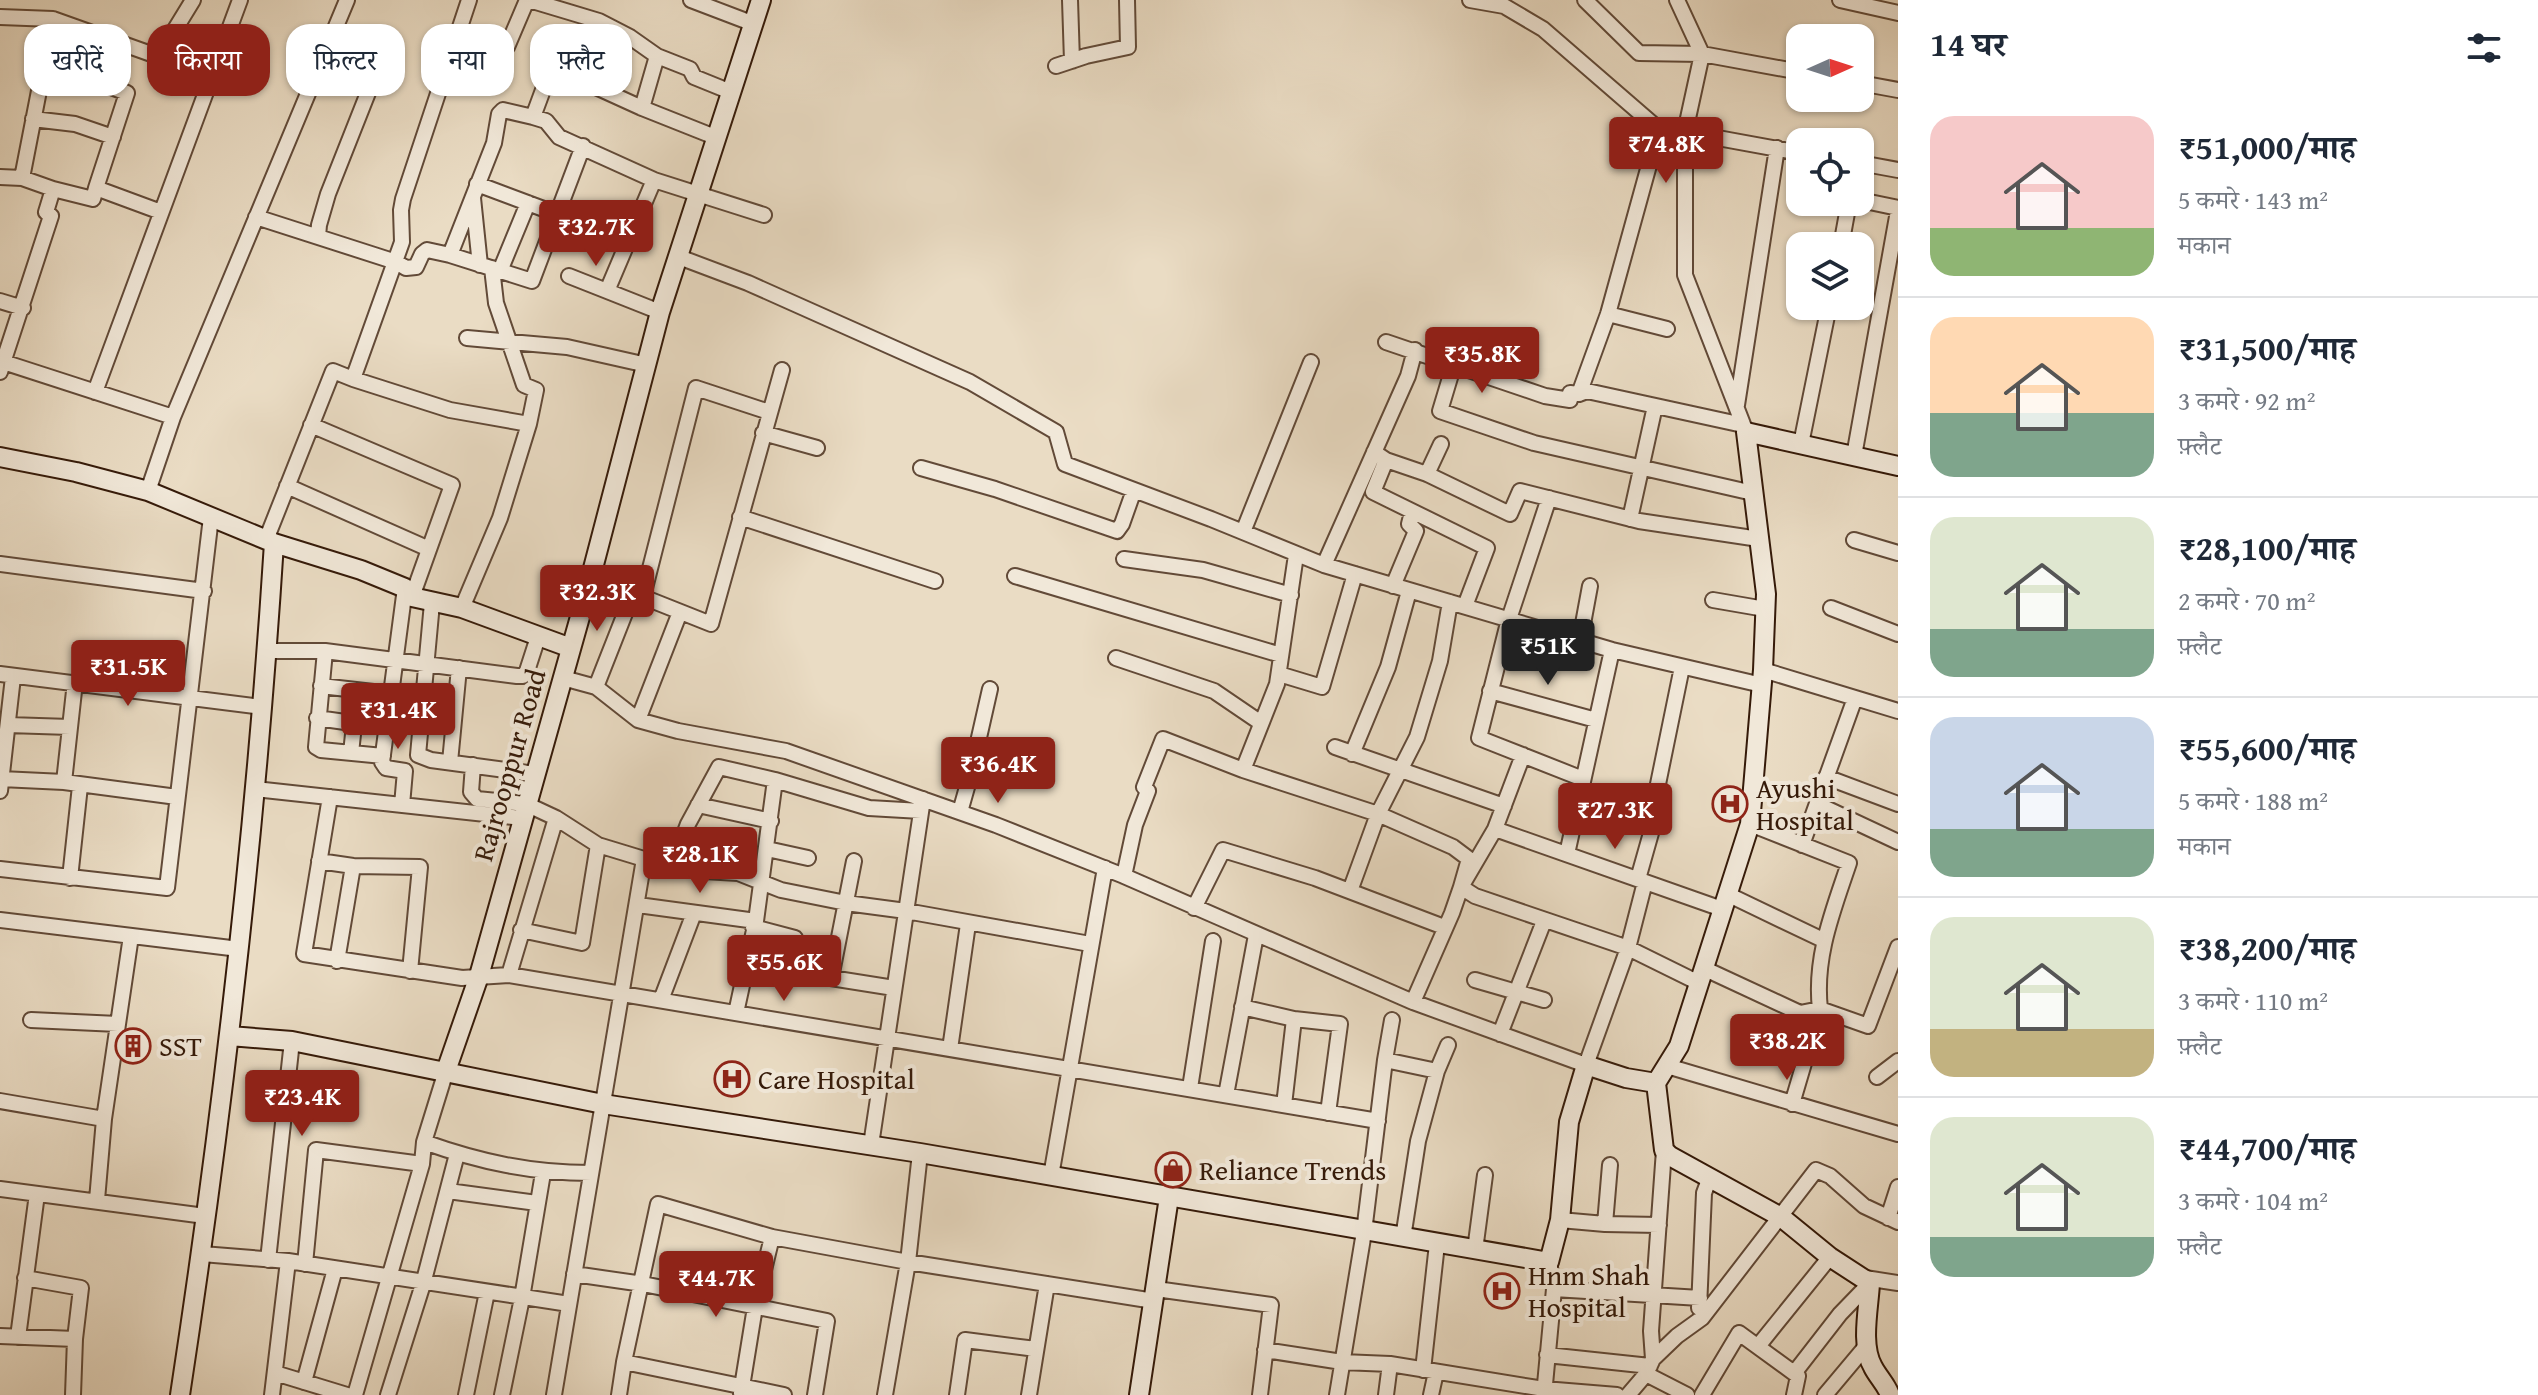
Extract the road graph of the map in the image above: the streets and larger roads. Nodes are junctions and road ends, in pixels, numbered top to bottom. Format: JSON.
{"nodes":[{"id":1,"x":193,"y":0,"type":"edge"},
{"id":2,"x":240,"y":0,"type":"edge"},
{"id":3,"x":347,"y":0,"type":"edge"},
{"id":4,"x":469,"y":0,"type":"edge"},
{"id":5,"x":528,"y":0,"type":"edge"},
{"id":6,"x":692,"y":0,"type":"edge"},
{"id":7,"x":761,"y":0,"type":"edge"},
{"id":8,"x":1070,"y":0,"type":"edge"},
{"id":9,"x":1127,"y":0,"type":"edge"},
{"id":10,"x":1470,"y":0,"type":"edge"},
{"id":11,"x":1585,"y":0,"type":"edge"},
{"id":12,"x":1677,"y":0,"type":"edge"},
{"id":13,"x":1840,"y":0,"type":"edge"},
{"id":14,"x":1898,"y":13,"type":"edge"},
{"id":15,"x":0,"y":17,"type":"edge"},
{"id":16,"x":53,"y":19,"type":"junction"},
{"id":17,"x":52,"y":24,"type":"edge"},
{"id":18,"x":754,"y":24,"type":"junction"},
{"id":19,"x":514,"y":31,"type":"edge"},
{"id":20,"x":1702,"y":54,"type":"junction"},
{"id":21,"x":657,"y":56,"type":"junction"},
{"id":22,"x":1072,"y":61,"type":"junction"},
{"id":23,"x":1056,"y":66,"type":"dead end"},
{"id":24,"x":1786,"y":69,"type":"edge"},
{"id":25,"x":1874,"y":86,"type":"edge"},
{"id":26,"x":1898,"y":90,"type":"edge"},
{"id":27,"x":731,"y":92,"type":"junction"},
{"id":28,"x":38,"y":96,"type":"edge"},
{"id":29,"x":126,"y":96,"type":"edge"},
{"id":30,"x":367,"y":96,"type":"edge"},
{"id":31,"x":642,"y":108,"type":"junction"},
{"id":32,"x":533,"y":117,"type":"junction"},
{"id":33,"x":33,"y":119,"type":"junction"},
{"id":34,"x":1659,"y":129,"type":"junction"},
{"id":35,"x":1685,"y":132,"type":"junction"},
{"id":36,"x":113,"y":137,"type":"junction"},
{"id":37,"x":715,"y":137,"type":"junction"},
{"id":38,"x":583,"y":146,"type":"junction"},
{"id":39,"x":1777,"y":148,"type":"junction"},
{"id":40,"x":1786,"y":150,"type":"edge"},
{"id":41,"x":1685,"y":152,"type":"junction"},
{"id":42,"x":1874,"y":166,"type":"edge"},
{"id":43,"x":1898,"y":170,"type":"edge"},
{"id":44,"x":0,"y":177,"type":"edge"},
{"id":45,"x":22,"y":178,"type":"junction"},
{"id":46,"x":654,"y":180,"type":"junction"},
{"id":47,"x":96,"y":188,"type":"junction"},
{"id":48,"x":53,"y":189,"type":"junction"},
{"id":49,"x":475,"y":190,"type":"junction"},
{"id":50,"x":697,"y":195,"type":"junction"},
{"id":51,"x":528,"y":203,"type":"junction"},
{"id":52,"x":1874,"y":204,"type":"edge"},
{"id":53,"x":1898,"y":210,"type":"edge"},
{"id":54,"x":161,"y":212,"type":"junction"},
{"id":55,"x":557,"y":214,"type":"junction"},
{"id":56,"x":764,"y":215,"type":"dead end"},
{"id":57,"x":256,"y":217,"type":"junction"},
{"id":58,"x":318,"y":237,"type":"junction"},
{"id":59,"x":450,"y":255,"type":"junction"},
{"id":60,"x":679,"y":257,"type":"junction"},
{"id":61,"x":396,"y":262,"type":"junction"},
{"id":62,"x":491,"y":268,"type":"junction"},
{"id":63,"x":569,"y":276,"type":"dead end"},
{"id":64,"x":607,"y":291,"type":"junction"},
{"id":65,"x":0,"y":301,"type":"edge"},
{"id":66,"x":23,"y":308,"type":"junction"},
{"id":67,"x":660,"y":312,"type":"junction"},
{"id":68,"x":1608,"y":314,"type":"junction"},
{"id":69,"x":1826,"y":320,"type":"edge"},
{"id":70,"x":1667,"y":329,"type":"dead end"},
{"id":71,"x":467,"y":338,"type":"dead end"},
{"id":72,"x":509,"y":342,"type":"junction"},
{"id":73,"x":1386,"y":342,"type":"dead end"},
{"id":74,"x":1415,"y":350,"type":"junction"},
{"id":75,"x":1311,"y":362,"type":"dead end"},
{"id":76,"x":1451,"y":364,"type":"junction"},
{"id":77,"x":1,"y":365,"type":"edge"},
{"id":78,"x":647,"y":365,"type":"junction"},
{"id":79,"x":782,"y":370,"type":"dead end"},
{"id":80,"x":353,"y":379,"type":"junction"},
{"id":81,"x":95,"y":392,"type":"junction"},
{"id":82,"x":1579,"y":394,"type":"junction"},
{"id":83,"x":1655,"y":406,"type":"junction"},
{"id":84,"x":1736,"y":407,"type":"junction"},
{"id":85,"x":769,"y":412,"type":"junction"},
{"id":86,"x":173,"y":417,"type":"junction"},
{"id":87,"x":529,"y":424,"type":"junction"},
{"id":88,"x":311,"y":425,"type":"junction"},
{"id":89,"x":1744,"y":428,"type":"junction"},
{"id":90,"x":763,"y":433,"type":"junction"},
{"id":91,"x":1441,"y":444,"type":"dead end"},
{"id":92,"x":1801,"y":444,"type":"junction"},
{"id":93,"x":817,"y":448,"type":"dead end"},
{"id":94,"x":1380,"y":456,"type":"junction"},
{"id":95,"x":1854,"y":456,"type":"junction"},
{"id":96,"x":0,"y":457,"type":"edge"},
{"id":97,"x":1898,"y":466,"type":"edge"},
{"id":98,"x":921,"y":468,"type":"dead end"},
{"id":99,"x":1641,"y":469,"type":"junction"},
{"id":100,"x":1427,"y":474,"type":"junction"},
{"id":101,"x":287,"y":486,"type":"junction"},
{"id":102,"x":1134,"y":490,"type":"junction"},
{"id":103,"x":148,"y":491,"type":"junction"},
{"id":104,"x":1753,"y":493,"type":"junction"},
{"id":105,"x":1549,"y":498,"type":"junction"},
{"id":106,"x":1412,"y":512,"type":"junction"},
{"id":107,"x":211,"y":517,"type":"junction"},
{"id":108,"x":740,"y":517,"type":"junction"},
{"id":109,"x":1630,"y":519,"type":"junction"},
{"id":110,"x":1243,"y":532,"type":"junction"},
{"id":111,"x":1759,"y":539,"type":"junction"},
{"id":112,"x":1854,"y":540,"type":"dead end"},
{"id":113,"x":270,"y":542,"type":"junction"},
{"id":114,"x":429,"y":549,"type":"junction"},
{"id":115,"x":1898,"y":553,"type":"edge"},
{"id":116,"x":1296,"y":555,"type":"junction"},
{"id":117,"x":1124,"y":559,"type":"dead end"},
{"id":118,"x":0,"y":564,"type":"edge"},
{"id":119,"x":1324,"y":565,"type":"junction"},
{"id":120,"x":1355,"y":574,"type":"junction"},
{"id":121,"x":1015,"y":576,"type":"dead end"},
{"id":122,"x":935,"y":581,"type":"dead end"},
{"id":123,"x":1393,"y":586,"type":"junction"},
{"id":124,"x":1590,"y":586,"type":"dead end"},
{"id":125,"x":204,"y":591,"type":"junction"},
{"id":126,"x":1409,"y":591,"type":"junction"},
{"id":127,"x":408,"y":592,"type":"junction"},
{"id":128,"x":1291,"y":595,"type":"junction"},
{"id":129,"x":643,"y":596,"type":"junction"},
{"id":130,"x":1713,"y":600,"type":"dead end"},
{"id":131,"x":1450,"y":602,"type":"junction"},
{"id":132,"x":432,"y":603,"type":"junction"},
{"id":133,"x":1465,"y":606,"type":"junction"},
{"id":134,"x":462,"y":608,"type":"junction"},
{"id":135,"x":1831,"y":608,"type":"dead end"},
{"id":136,"x":1765,"y":609,"type":"junction"},
{"id":137,"x":680,"y":612,"type":"junction"},
{"id":138,"x":1509,"y":619,"type":"junction"},
{"id":139,"x":1898,"y":634,"type":"edge"},
{"id":140,"x":538,"y":637,"type":"junction"},
{"id":141,"x":1580,"y":640,"type":"junction"},
{"id":142,"x":571,"y":648,"type":"junction"},
{"id":143,"x":1612,"y":650,"type":"junction"},
{"id":144,"x":267,"y":651,"type":"junction"},
{"id":145,"x":325,"y":651,"type":"junction"},
{"id":146,"x":1281,"y":655,"type":"junction"},
{"id":147,"x":1116,"y":658,"type":"dead end"},
{"id":148,"x":395,"y":660,"type":"junction"},
{"id":149,"x":425,"y":664,"type":"junction"},
{"id":150,"x":1682,"y":667,"type":"junction"},
{"id":151,"x":459,"y":668,"type":"junction"},
{"id":152,"x":1279,"y":674,"type":"junction"},
{"id":153,"x":6,"y":675,"type":"edge"},
{"id":154,"x":563,"y":678,"type":"junction"},
{"id":155,"x":1763,"y":678,"type":"junction"},
{"id":156,"x":75,"y":682,"type":"junction"},
{"id":157,"x":321,"y":686,"type":"junction"},
{"id":158,"x":596,"y":687,"type":"junction"},
{"id":159,"x":990,"y":689,"type":"dead end"},
{"id":160,"x":1490,"y":691,"type":"junction"},
{"id":161,"x":391,"y":694,"type":"junction"},
{"id":162,"x":191,"y":697,"type":"junction"},
{"id":163,"x":1855,"y":698,"type":"junction"},
{"id":164,"x":262,"y":707,"type":"junction"},
{"id":165,"x":1898,"y":711,"type":"edge"},
{"id":166,"x":317,"y":718,"type":"junction"},
{"id":167,"x":638,"y":720,"type":"junction"},
{"id":168,"x":1596,"y":720,"type":"junction"},
{"id":169,"x":1261,"y":723,"type":"junction"},
{"id":170,"x":8,"y":725,"type":"junction"},
{"id":171,"x":70,"y":727,"type":"junction"},
{"id":172,"x":1335,"y":747,"type":"dead end"},
{"id":173,"x":351,"y":753,"type":"junction"},
{"id":174,"x":1352,"y":754,"type":"junction"},
{"id":175,"x":1523,"y":755,"type":"junction"},
{"id":176,"x":383,"y":756,"type":"junction"},
{"id":177,"x":450,"y":762,"type":"junction"},
{"id":178,"x":473,"y":765,"type":"junction"},
{"id":179,"x":1400,"y":768,"type":"junction"},
{"id":180,"x":1243,"y":770,"type":"junction"},
{"id":181,"x":535,"y":774,"type":"junction"},
{"id":182,"x":1826,"y":777,"type":"junction"},
{"id":183,"x":1583,"y":779,"type":"junction"},
{"id":184,"x":775,"y":780,"type":"junction"},
{"id":185,"x":64,"y":782,"type":"junction"},
{"id":186,"x":1,"y":785,"type":"edge"},
{"id":187,"x":80,"y":786,"type":"junction"},
{"id":188,"x":255,"y":789,"type":"junction"},
{"id":189,"x":177,"y":797,"type":"junction"},
{"id":190,"x":330,"y":797,"type":"junction"},
{"id":191,"x":1817,"y":804,"type":"junction"},
{"id":192,"x":1898,"y":804,"type":"edge"},
{"id":193,"x":402,"y":805,"type":"junction"},
{"id":194,"x":698,"y":805,"type":"junction"},
{"id":195,"x":922,"y":805,"type":"junction"},
{"id":196,"x":1504,"y":806,"type":"junction"},
{"id":197,"x":524,"y":811,"type":"junction"},
{"id":198,"x":960,"y":812,"type":"junction"},
{"id":199,"x":1378,"y":814,"type":"junction"},
{"id":200,"x":556,"y":818,"type":"junction"},
{"id":201,"x":771,"y":821,"type":"junction"},
{"id":202,"x":1750,"y":824,"type":"junction"},
{"id":203,"x":1495,"y":829,"type":"junction"},
{"id":204,"x":1898,"y":842,"type":"edge"},
{"id":205,"x":598,"y":845,"type":"junction"},
{"id":206,"x":1802,"y":845,"type":"junction"},
{"id":207,"x":767,"y":849,"type":"junction"},
{"id":208,"x":1567,"y":854,"type":"junction"},
{"id":209,"x":808,"y":858,"type":"dead end"},
{"id":210,"x":644,"y":859,"type":"junction"},
{"id":211,"x":319,"y":861,"type":"junction"},
{"id":212,"x":854,"y":861,"type":"dead end"},
{"id":213,"x":673,"y":864,"type":"junction"},
{"id":214,"x":353,"y":866,"type":"junction"},
{"id":215,"x":1105,"y":868,"type":"junction"},
{"id":216,"x":0,"y":869,"type":"edge"},
{"id":217,"x":1124,"y":876,"type":"junction"},
{"id":218,"x":70,"y":878,"type":"junction"},
{"id":219,"x":1642,"y":880,"type":"junction"},
{"id":220,"x":762,"y":882,"type":"junction"},
{"id":221,"x":1461,"y":887,"type":"junction"},
{"id":222,"x":1350,"y":891,"type":"junction"},
{"id":223,"x":1724,"y":902,"type":"junction"},
{"id":224,"x":846,"y":903,"type":"junction"},
{"id":225,"x":638,"y":905,"type":"junction"},
{"id":226,"x":1194,"y":908,"type":"junction"},
{"id":227,"x":906,"y":911,"type":"junction"},
{"id":228,"x":694,"y":913,"type":"junction"},
{"id":229,"x":0,"y":920,"type":"edge"},
{"id":230,"x":1544,"y":921,"type":"junction"},
{"id":231,"x":755,"y":924,"type":"junction"},
{"id":232,"x":968,"y":924,"type":"junction"},
{"id":233,"x":1444,"y":927,"type":"junction"},
{"id":234,"x":521,"y":930,"type":"junction"},
{"id":235,"x":1256,"y":935,"type":"junction"},
{"id":236,"x":131,"y":936,"type":"junction"},
{"id":237,"x":795,"y":938,"type":"dead end"},
{"id":238,"x":1823,"y":940,"type":"junction"},
{"id":239,"x":1213,"y":941,"type":"dead end"},
{"id":240,"x":1090,"y":944,"type":"junction"},
{"id":241,"x":1628,"y":948,"type":"junction"},
{"id":242,"x":239,"y":949,"type":"junction"},
{"id":243,"x":1897,"y":953,"type":"edge"},
{"id":244,"x":337,"y":961,"type":"junction"},
{"id":245,"x":410,"y":971,"type":"junction"},
{"id":246,"x":509,"y":975,"type":"junction"},
{"id":247,"x":479,"y":976,"type":"junction"},
{"id":248,"x":1701,"y":976,"type":"junction"},
{"id":249,"x":1475,"y":980,"type":"dead end"},
{"id":250,"x":894,"y":988,"type":"junction"},
{"id":251,"x":1516,"y":992,"type":"junction"},
{"id":252,"x":621,"y":993,"type":"junction"},
{"id":253,"x":661,"y":1000,"type":"junction"},
{"id":254,"x":1544,"y":1000,"type":"dead end"},
{"id":255,"x":1413,"y":1002,"type":"junction"},
{"id":256,"x":1242,"y":1007,"type":"junction"},
{"id":257,"x":1820,"y":1009,"type":"junction"},
{"id":258,"x":736,"y":1013,"type":"junction"},
{"id":259,"x":1294,"y":1019,"type":"junction"},
{"id":260,"x":31,"y":1020,"type":"dead end"},
{"id":261,"x":1392,"y":1020,"type":"dead end"},
{"id":262,"x":118,"y":1024,"type":"junction"},
{"id":263,"x":1500,"y":1034,"type":"junction"},
{"id":264,"x":230,"y":1036,"type":"junction"},
{"id":265,"x":887,"y":1039,"type":"junction"},
{"id":266,"x":292,"y":1041,"type":"junction"},
{"id":267,"x":1448,"y":1045,"type":"dead end"},
{"id":268,"x":950,"y":1049,"type":"junction"},
{"id":269,"x":1385,"y":1060,"type":"junction"},
{"id":270,"x":1898,"y":1061,"type":"edge"},
{"id":271,"x":1586,"y":1065,"type":"junction"},
{"id":272,"x":1667,"y":1066,"type":"junction"},
{"id":273,"x":1069,"y":1067,"type":"junction"},
{"id":274,"x":446,"y":1071,"type":"junction"},
{"id":275,"x":1437,"y":1071,"type":"junction"},
{"id":276,"x":1877,"y":1077,"type":"dead end"},
{"id":277,"x":1656,"y":1083,"type":"junction"},
{"id":278,"x":1190,"y":1088,"type":"junction"},
{"id":279,"x":1226,"y":1095,"type":"junction"},
{"id":280,"x":0,"y":1101,"type":"edge"},
{"id":281,"x":603,"y":1104,"type":"junction"},
{"id":282,"x":1792,"y":1104,"type":"junction"},
{"id":283,"x":1284,"y":1105,"type":"junction"},
{"id":284,"x":1328,"y":1113,"type":"junction"},
{"id":285,"x":104,"y":1119,"type":"junction"},
{"id":286,"x":1378,"y":1121,"type":"junction"},
{"id":287,"x":1898,"y":1134,"type":"edge"},
{"id":288,"x":424,"y":1142,"type":"junction"},
{"id":289,"x":871,"y":1145,"type":"junction"},
{"id":290,"x":1664,"y":1150,"type":"junction"},
{"id":291,"x":920,"y":1153,"type":"junction"},
{"id":292,"x":457,"y":1154,"type":"junction"},
{"id":293,"x":422,"y":1164,"type":"junction"},
{"id":294,"x":1610,"y":1165,"type":"dead end"},
{"id":295,"x":543,"y":1173,"type":"junction"},
{"id":296,"x":591,"y":1173,"type":"junction"},
{"id":297,"x":1485,"y":1175,"type":"dead end"},
{"id":298,"x":1051,"y":1176,"type":"junction"},
{"id":299,"x":1710,"y":1177,"type":"junction"},
{"id":300,"x":1898,"y":1187,"type":"edge"},
{"id":301,"x":0,"y":1189,"type":"edge"},
{"id":302,"x":448,"y":1191,"type":"junction"},
{"id":303,"x":37,"y":1194,"type":"junction"},
{"id":304,"x":1169,"y":1197,"type":"junction"},
{"id":305,"x":97,"y":1200,"type":"junction"},
{"id":306,"x":537,"y":1203,"type":"junction"},
{"id":307,"x":205,"y":1216,"type":"junction"},
{"id":308,"x":1781,"y":1217,"type":"junction"},
{"id":309,"x":1560,"y":1220,"type":"junction"},
{"id":310,"x":1893,"y":1220,"type":"edge"},
{"id":311,"x":1605,"y":1224,"type":"junction"},
{"id":312,"x":1659,"y":1225,"type":"junction"},
{"id":313,"x":1364,"y":1232,"type":"junction"},
{"id":314,"x":772,"y":1237,"type":"junction"},
{"id":315,"x":1403,"y":1238,"type":"junction"},
{"id":316,"x":1437,"y":1244,"type":"junction"},
{"id":317,"x":1475,"y":1250,"type":"junction"},
{"id":318,"x":202,"y":1254,"type":"junction"},
{"id":319,"x":1830,"y":1257,"type":"junction"},
{"id":320,"x":268,"y":1260,"type":"junction"},
{"id":321,"x":288,"y":1261,"type":"junction"},
{"id":322,"x":908,"y":1262,"type":"junction"},
{"id":323,"x":1549,"y":1262,"type":"junction"},
{"id":324,"x":305,"y":1264,"type":"junction"},
{"id":325,"x":335,"y":1269,"type":"junction"},
{"id":326,"x":574,"y":1274,"type":"junction"},
{"id":327,"x":389,"y":1277,"type":"junction"},
{"id":328,"x":25,"y":1278,"type":"junction"},
{"id":329,"x":1868,"y":1280,"type":"junction"},
{"id":330,"x":1898,"y":1283,"type":"edge"},
{"id":331,"x":423,"y":1284,"type":"junction"},
{"id":332,"x":643,"y":1284,"type":"junction"},
{"id":333,"x":1047,"y":1284,"type":"junction"},
{"id":334,"x":1554,"y":1289,"type":"junction"},
{"id":335,"x":487,"y":1292,"type":"junction"},
{"id":336,"x":1654,"y":1294,"type":"junction"},
{"id":337,"x":1155,"y":1295,"type":"junction"},
{"id":338,"x":522,"y":1298,"type":"junction"},
{"id":339,"x":1700,"y":1298,"type":"junction"},
{"id":340,"x":569,"y":1304,"type":"junction"},
{"id":341,"x":755,"y":1307,"type":"junction"},
{"id":342,"x":1697,"y":1321,"type":"junction"},
{"id":343,"x":0,"y":1336,"type":"edge"},
{"id":344,"x":18,"y":1337,"type":"junction"},
{"id":345,"x":75,"y":1339,"type":"junction"},
{"id":346,"x":1759,"y":1345,"type":"junction"},
{"id":347,"x":1867,"y":1345,"type":"junction"},
{"id":348,"x":1036,"y":1349,"type":"junction"},
{"id":349,"x":1265,"y":1350,"type":"junction"},
{"id":350,"x":1547,"y":1355,"type":"junction"},
{"id":351,"x":624,"y":1362,"type":"junction"},
{"id":352,"x":1342,"y":1362,"type":"junction"},
{"id":353,"x":1390,"y":1364,"type":"junction"},
{"id":354,"x":1650,"y":1366,"type":"junction"},
{"id":355,"x":1430,"y":1371,"type":"junction"},
{"id":356,"x":275,"y":1373,"type":"junction"},
{"id":357,"x":1798,"y":1376,"type":"junction"},
{"id":358,"x":1475,"y":1378,"type":"junction"},
{"id":359,"x":304,"y":1382,"type":"junction"},
{"id":360,"x":741,"y":1391,"type":"edge"},
{"id":361,"x":1544,"y":1392,"type":"edge"},
{"id":362,"x":1888,"y":1393,"type":"edge"},
{"id":363,"x":73,"y":1395,"type":"edge"},
{"id":364,"x":180,"y":1395,"type":"edge"},
{"id":365,"x":272,"y":1395,"type":"edge"},
{"id":366,"x":347,"y":1395,"type":"edge"},
{"id":367,"x":355,"y":1395,"type":"edge"},
{"id":368,"x":388,"y":1395,"type":"edge"},
{"id":369,"x":466,"y":1395,"type":"edge"},
{"id":370,"x":502,"y":1395,"type":"edge"},
{"id":371,"x":554,"y":1395,"type":"edge"},
{"id":372,"x":619,"y":1395,"type":"edge"},
{"id":373,"x":784,"y":1395,"type":"edge"},
{"id":374,"x":815,"y":1395,"type":"edge"},
{"id":375,"x":885,"y":1395,"type":"edge"},
{"id":376,"x":957,"y":1395,"type":"edge"},
{"id":377,"x":1029,"y":1395,"type":"edge"},
{"id":378,"x":1139,"y":1395,"type":"edge"},
{"id":379,"x":1260,"y":1395,"type":"edge"},
{"id":380,"x":1337,"y":1395,"type":"edge"},
{"id":381,"x":1386,"y":1395,"type":"edge"},
{"id":382,"x":1431,"y":1395,"type":"edge"},
{"id":383,"x":1471,"y":1395,"type":"edge"},
{"id":384,"x":1617,"y":1395,"type":"edge"},
{"id":385,"x":1628,"y":1395,"type":"edge"},
{"id":386,"x":1687,"y":1395,"type":"edge"},
{"id":387,"x":1702,"y":1395,"type":"edge"},
{"id":388,"x":1794,"y":1395,"type":"edge"},
{"id":389,"x":1825,"y":1395,"type":"edge"}],
"edges":[{"from":1,"to":16,"type":"street"},
{"from":2,"to":54,"type":"street"},
{"from":3,"to":57,"type":"street"},
{"from":4,"to":61,"type":"street"},
{"from":5,"to":19,"type":"street"},
{"from":5,"to":21,"type":"street"},
{"from":6,"to":18,"type":"street"},
{"from":7,"to":18,"type":"street","name":"Rajrooppur Road"},
{"from":8,"to":22,"type":"street"},
{"from":9,"to":22,"type":"street"},
{"from":10,"to":34,"type":"street"},
{"from":11,"to":20,"type":"street"},
{"from":12,"to":20,"type":"street"},
{"from":13,"to":14,"type":"street"},
{"from":15,"to":16,"type":"street"},
{"from":16,"to":17,"type":"street"},
{"from":18,"to":27,"type":"street","name":"Rajrooppur Road"},
{"from":20,"to":24,"type":"street"},
{"from":20,"to":35,"type":"street"},
{"from":21,"to":27,"type":"street"},
{"from":21,"to":31,"type":"street"},
{"from":22,"to":23,"type":"street"},
{"from":25,"to":26,"type":"street"},
{"from":27,"to":37,"type":"street","name":"Rajrooppur Road"},
{"from":28,"to":33,"type":"street"},
{"from":29,"to":36,"type":"street"},
{"from":30,"to":58,"type":"street"},
{"from":31,"to":32,"type":"street"},
{"from":31,"to":37,"type":"street"},
{"from":32,"to":38,"type":"street"},
{"from":32,"to":49,"type":"street"},
{"from":33,"to":36,"type":"street"},
{"from":33,"to":45,"type":"street"},
{"from":34,"to":41,"type":"street"},
{"from":34,"to":68,"type":"street"},
{"from":35,"to":39,"type":"street"},
{"from":35,"to":41,"type":"street"},
{"from":36,"to":47,"type":"street"},
{"from":37,"to":50,"type":"street","name":"Rajrooppur Road"},
{"from":38,"to":46,"type":"street"},
{"from":38,"to":55,"type":"street"},
{"from":39,"to":40,"type":"street"},
{"from":39,"to":84,"type":"street"},
{"from":41,"to":84,"type":"street"},
{"from":42,"to":43,"type":"street"},
{"from":44,"to":45,"type":"street"},
{"from":45,"to":48,"type":"street"},
{"from":46,"to":50,"type":"street"},
{"from":46,"to":64,"type":"street"},
{"from":47,"to":48,"type":"street"},
{"from":47,"to":54,"type":"street"},
{"from":48,"to":66,"type":"street"},
{"from":49,"to":51,"type":"street"},
{"from":49,"to":59,"type":"street"},
{"from":49,"to":62,"type":"street"},
{"from":50,"to":56,"type":"street"},
{"from":50,"to":60,"type":"street","name":"Rajrooppur Road"},
{"from":51,"to":55,"type":"street"},
{"from":51,"to":62,"type":"street"},
{"from":52,"to":53,"type":"street"},
{"from":53,"to":95,"type":"street"},
{"from":54,"to":81,"type":"street"},
{"from":55,"to":62,"type":"street"},
{"from":57,"to":58,"type":"street"},
{"from":57,"to":86,"type":"street"},
{"from":58,"to":61,"type":"street"},
{"from":59,"to":61,"type":"street"},
{"from":59,"to":62,"type":"street"},
{"from":60,"to":67,"type":"street","name":"Rajrooppur Road"},
{"from":60,"to":102,"type":"street"},
{"from":61,"to":80,"type":"street"},
{"from":62,"to":72,"type":"street"},
{"from":63,"to":64,"type":"street"},
{"from":64,"to":67,"type":"street"},
{"from":65,"to":66,"type":"street"},
{"from":66,"to":77,"type":"street"},
{"from":67,"to":78,"type":"street","name":"Rajrooppur Road"},
{"from":68,"to":70,"type":"street"},
{"from":68,"to":82,"type":"street"},
{"from":69,"to":92,"type":"street"},
{"from":71,"to":72,"type":"street"},
{"from":72,"to":78,"type":"street"},
{"from":72,"to":87,"type":"street"},
{"from":73,"to":74,"type":"street"},
{"from":74,"to":76,"type":"street"},
{"from":74,"to":94,"type":"street"},
{"from":75,"to":110,"type":"street"},
{"from":76,"to":82,"type":"street"},
{"from":76,"to":99,"type":"street"},
{"from":77,"to":81,"type":"street"},
{"from":78,"to":142,"type":"street","name":"Rajrooppur Road"},
{"from":79,"to":85,"type":"street"},
{"from":80,"to":87,"type":"street"},
{"from":80,"to":88,"type":"street"},
{"from":81,"to":86,"type":"street"},
{"from":82,"to":83,"type":"street"},
{"from":83,"to":89,"type":"street"},
{"from":83,"to":99,"type":"street"},
{"from":84,"to":89,"type":"street"},
{"from":85,"to":90,"type":"street"},
{"from":85,"to":129,"type":"street"},
{"from":86,"to":103,"type":"street"},
{"from":87,"to":134,"type":"street"},
{"from":88,"to":101,"type":"street"},
{"from":88,"to":114,"type":"street"},
{"from":89,"to":92,"type":"street"},
{"from":89,"to":104,"type":"street"},
{"from":90,"to":93,"type":"street"},
{"from":90,"to":108,"type":"street"},
{"from":91,"to":100,"type":"street"},
{"from":92,"to":95,"type":"street"},
{"from":94,"to":100,"type":"street"},
{"from":94,"to":106,"type":"street"},
{"from":94,"to":119,"type":"street"},
{"from":95,"to":97,"type":"street"},
{"from":96,"to":103,"type":"street"},
{"from":98,"to":102,"type":"street"},
{"from":99,"to":104,"type":"street"},
{"from":99,"to":109,"type":"street"},
{"from":100,"to":105,"type":"street"},
{"from":101,"to":113,"type":"street"},
{"from":101,"to":114,"type":"street"},
{"from":102,"to":110,"type":"street"},
{"from":103,"to":107,"type":"street"},
{"from":104,"to":111,"type":"street"},
{"from":105,"to":109,"type":"street"},
{"from":105,"to":138,"type":"street"},
{"from":106,"to":123,"type":"street"},
{"from":106,"to":133,"type":"street"},
{"from":107,"to":113,"type":"street"},
{"from":107,"to":125,"type":"street"},
{"from":108,"to":122,"type":"street"},
{"from":108,"to":137,"type":"street"},
{"from":109,"to":111,"type":"street"},
{"from":110,"to":116,"type":"street"},
{"from":111,"to":136,"type":"street"},
{"from":112,"to":115,"type":"street"},
{"from":113,"to":127,"type":"street"},
{"from":113,"to":144,"type":"street"},
{"from":114,"to":127,"type":"street"},
{"from":116,"to":119,"type":"street"},
{"from":116,"to":128,"type":"street"},
{"from":117,"to":128,"type":"street"},
{"from":118,"to":125,"type":"street"},
{"from":119,"to":120,"type":"street"},
{"from":120,"to":123,"type":"street"},
{"from":120,"to":152,"type":"street"},
{"from":121,"to":146,"type":"street"},
{"from":123,"to":126,"type":"street"},
{"from":124,"to":141,"type":"street"},
{"from":125,"to":162,"type":"street"},
{"from":126,"to":131,"type":"street"},
{"from":126,"to":174,"type":"street"},
{"from":127,"to":132,"type":"street"},
{"from":127,"to":148,"type":"street"},
{"from":128,"to":146,"type":"street"},
{"from":129,"to":137,"type":"street"},
{"from":129,"to":158,"type":"street"},
{"from":130,"to":136,"type":"street"},
{"from":131,"to":133,"type":"street"},
{"from":131,"to":179,"type":"street"},
{"from":132,"to":134,"type":"street"},
{"from":132,"to":149,"type":"street"},
{"from":133,"to":138,"type":"street"},
{"from":134,"to":140,"type":"street"},
{"from":135,"to":139,"type":"street"},
{"from":136,"to":155,"type":"street"},
{"from":137,"to":167,"type":"street"},
{"from":138,"to":141,"type":"street"},
{"from":138,"to":160,"type":"street"},
{"from":140,"to":142,"type":"street"},
{"from":140,"to":151,"type":"street"},
{"from":141,"to":143,"type":"street"},
{"from":142,"to":154,"type":"street","name":"Rajrooppur Road"},
{"from":143,"to":150,"type":"street"},
{"from":143,"to":168,"type":"street"},
{"from":144,"to":145,"type":"street"},
{"from":144,"to":164,"type":"street"},
{"from":145,"to":148,"type":"street"},
{"from":145,"to":157,"type":"street"},
{"from":146,"to":152,"type":"street"},
{"from":147,"to":169,"type":"street"},
{"from":148,"to":149,"type":"street"},
{"from":148,"to":161,"type":"street"},
{"from":149,"to":151,"type":"street"},
{"from":149,"to":177,"type":"street"},
{"from":150,"to":155,"type":"street"},
{"from":150,"to":219,"type":"street"},
{"from":151,"to":177,"type":"street"},
{"from":152,"to":169,"type":"street"},
{"from":153,"to":156,"type":"street"},
{"from":153,"to":170,"type":"street"},
{"from":154,"to":158,"type":"street"},
{"from":154,"to":181,"type":"street","name":"Rajrooppur Road"},
{"from":155,"to":163,"type":"street"},
{"from":155,"to":202,"type":"street"},
{"from":156,"to":162,"type":"street"},
{"from":156,"to":171,"type":"street"},
{"from":157,"to":161,"type":"street"},
{"from":157,"to":166,"type":"street"},
{"from":158,"to":167,"type":"street"},
{"from":159,"to":198,"type":"street"},
{"from":160,"to":168,"type":"street"},
{"from":160,"to":175,"type":"street"},
{"from":161,"to":176,"type":"street"},
{"from":162,"to":164,"type":"street"},
{"from":162,"to":189,"type":"street"},
{"from":163,"to":165,"type":"street"},
{"from":163,"to":182,"type":"street"},
{"from":164,"to":188,"type":"street"},
{"from":166,"to":173,"type":"street"},
{"from":166,"to":173,"type":"street"},
{"from":167,"to":195,"type":"street"},
{"from":168,"to":183,"type":"street"},
{"from":169,"to":180,"type":"street"},
{"from":170,"to":171,"type":"street"},
{"from":170,"to":186,"type":"street"},
{"from":171,"to":185,"type":"street"},
{"from":172,"to":174,"type":"street"},
{"from":173,"to":176,"type":"street"},
{"from":174,"to":179,"type":"street"},
{"from":175,"to":183,"type":"street"},
{"from":175,"to":196,"type":"street"},
{"from":176,"to":193,"type":"street"},
{"from":177,"to":178,"type":"street"},
{"from":178,"to":181,"type":"street"},
{"from":178,"to":197,"type":"street"},
{"from":179,"to":196,"type":"street"},
{"from":179,"to":199,"type":"street"},
{"from":180,"to":199,"type":"street"},
{"from":180,"to":217,"type":"street"},
{"from":181,"to":197,"type":"street","name":"Rajrooppur Road"},
{"from":182,"to":191,"type":"street"},
{"from":182,"to":192,"type":"street"},
{"from":183,"to":208,"type":"street"},
{"from":184,"to":194,"type":"street"},
{"from":184,"to":195,"type":"street"},
{"from":184,"to":201,"type":"street"},
{"from":185,"to":186,"type":"street"},
{"from":185,"to":187,"type":"street"},
{"from":187,"to":189,"type":"street"},
{"from":187,"to":218,"type":"street"},
{"from":188,"to":190,"type":"street"},
{"from":188,"to":242,"type":"street"},
{"from":189,"to":218,"type":"street"},
{"from":190,"to":193,"type":"street"},
{"from":190,"to":211,"type":"street"},
{"from":191,"to":204,"type":"street"},
{"from":191,"to":206,"type":"street"},
{"from":193,"to":197,"type":"street"},
{"from":194,"to":201,"type":"street"},
{"from":194,"to":213,"type":"street"},
{"from":195,"to":198,"type":"street"},
{"from":195,"to":227,"type":"street"},
{"from":196,"to":203,"type":"street"},
{"from":197,"to":200,"type":"street"},
{"from":197,"to":247,"type":"street","name":"Rajrooppur Road"},
{"from":198,"to":215,"type":"street"},
{"from":199,"to":221,"type":"street"},
{"from":199,"to":222,"type":"street"},
{"from":200,"to":205,"type":"street"},
{"from":200,"to":234,"type":"street"},
{"from":201,"to":207,"type":"street"},
{"from":202,"to":206,"type":"street"},
{"from":202,"to":223,"type":"street"},
{"from":203,"to":208,"type":"street"},
{"from":203,"to":221,"type":"street"},
{"from":205,"to":210,"type":"street"},
{"from":205,"to":234,"type":"street"},
{"from":206,"to":238,"type":"street"},
{"from":207,"to":209,"type":"street"},
{"from":207,"to":220,"type":"street"},
{"from":208,"to":219,"type":"street"},
{"from":210,"to":213,"type":"street"},
{"from":210,"to":225,"type":"street"},
{"from":211,"to":214,"type":"street"},
{"from":211,"to":244,"type":"street"},
{"from":212,"to":224,"type":"street"},
{"from":213,"to":220,"type":"street"},
{"from":214,"to":244,"type":"street"},
{"from":214,"to":245,"type":"street"},
{"from":215,"to":217,"type":"street"},
{"from":215,"to":240,"type":"street"},
{"from":216,"to":218,"type":"street"},
{"from":217,"to":226,"type":"street"},
{"from":219,"to":223,"type":"street"},
{"from":219,"to":241,"type":"street"},
{"from":220,"to":224,"type":"street"},
{"from":220,"to":231,"type":"street"},
{"from":221,"to":230,"type":"street"},
{"from":221,"to":233,"type":"street"},
{"from":222,"to":226,"type":"street"},
{"from":222,"to":233,"type":"street"},
{"from":223,"to":238,"type":"street"},
{"from":223,"to":248,"type":"street"},
{"from":224,"to":227,"type":"street"},
{"from":224,"to":250,"type":"street"},
{"from":225,"to":228,"type":"street"},
{"from":225,"to":252,"type":"street"},
{"from":226,"to":235,"type":"street"},
{"from":227,"to":232,"type":"street"},
{"from":227,"to":250,"type":"street"},
{"from":228,"to":231,"type":"street"},
{"from":228,"to":253,"type":"street"},
{"from":229,"to":236,"type":"street"},
{"from":230,"to":241,"type":"street"},
{"from":230,"to":251,"type":"street"},
{"from":231,"to":237,"type":"street"},
{"from":231,"to":258,"type":"street"},
{"from":232,"to":240,"type":"street"},
{"from":232,"to":268,"type":"street"},
{"from":233,"to":255,"type":"street"},
{"from":234,"to":246,"type":"street"},
{"from":235,"to":255,"type":"street"},
{"from":235,"to":256,"type":"street"},
{"from":236,"to":242,"type":"street"},
{"from":236,"to":262,"type":"street"},
{"from":238,"to":257,"type":"street"},
{"from":239,"to":278,"type":"street"},
{"from":240,"to":273,"type":"street"},
{"from":241,"to":248,"type":"street"},
{"from":241,"to":271,"type":"street"},
{"from":242,"to":264,"type":"street"},
{"from":243,"to":257,"type":"street"},
{"from":244,"to":245,"type":"street"},
{"from":245,"to":247,"type":"street"},
{"from":246,"to":247,"type":"street"},
{"from":246,"to":252,"type":"street"},
{"from":247,"to":274,"type":"street","name":"Rajrooppur Road"},
{"from":248,"to":257,"type":"street"},
{"from":248,"to":272,"type":"street"},
{"from":249,"to":251,"type":"street"},
{"from":250,"to":265,"type":"street"},
{"from":251,"to":254,"type":"street"},
{"from":251,"to":263,"type":"street"},
{"from":252,"to":253,"type":"street"},
{"from":252,"to":281,"type":"street"},
{"from":253,"to":258,"type":"street"},
{"from":255,"to":263,"type":"street"},
{"from":256,"to":259,"type":"street"},
{"from":256,"to":279,"type":"street"},
{"from":257,"to":282,"type":"street"},
{"from":258,"to":265,"type":"street"},
{"from":259,"to":283,"type":"street"},
{"from":259,"to":284,"type":"street"},
{"from":260,"to":262,"type":"street"},
{"from":261,"to":269,"type":"street"},
{"from":262,"to":285,"type":"street"},
{"from":263,"to":271,"type":"street"},
{"from":264,"to":266,"type":"street"},
{"from":264,"to":307,"type":"street"},
{"from":265,"to":268,"type":"street"},
{"from":265,"to":289,"type":"street"},
{"from":266,"to":274,"type":"street"},
{"from":266,"to":320,"type":"street"},
{"from":267,"to":275,"type":"street"},
{"from":268,"to":273,"type":"street"},
{"from":269,"to":275,"type":"street"},
{"from":269,"to":286,"type":"street"},
{"from":270,"to":276,"type":"street"},
{"from":271,"to":277,"type":"street"},
{"from":271,"to":309,"type":"street"},
{"from":272,"to":277,"type":"street"},
{"from":272,"to":282,"type":"street"},
{"from":273,"to":278,"type":"street"},
{"from":273,"to":298,"type":"street"},
{"from":274,"to":281,"type":"street"},
{"from":274,"to":288,"type":"street"},
{"from":275,"to":315,"type":"street"},
{"from":277,"to":290,"type":"street"},
{"from":278,"to":279,"type":"street"},
{"from":279,"to":283,"type":"street"},
{"from":280,"to":285,"type":"street"},
{"from":281,"to":289,"type":"street"},
{"from":281,"to":296,"type":"street"},
{"from":282,"to":287,"type":"street"},
{"from":283,"to":284,"type":"street"},
{"from":284,"to":286,"type":"street"},
{"from":285,"to":305,"type":"street"},
{"from":286,"to":313,"type":"street"},
{"from":288,"to":292,"type":"street"},
{"from":288,"to":293,"type":"street"},
{"from":289,"to":291,"type":"street"},
{"from":290,"to":299,"type":"street"},
{"from":290,"to":312,"type":"street"},
{"from":291,"to":298,"type":"street"},
{"from":291,"to":322,"type":"street"},
{"from":292,"to":295,"type":"street"},
{"from":292,"to":302,"type":"street"},
{"from":293,"to":324,"type":"street"},
{"from":293,"to":327,"type":"street"},
{"from":294,"to":311,"type":"street"},
{"from":295,"to":296,"type":"street"},
{"from":295,"to":306,"type":"street"},
{"from":296,"to":326,"type":"street"},
{"from":297,"to":317,"type":"street"},
{"from":298,"to":304,"type":"street"},
{"from":299,"to":308,"type":"street"},
{"from":299,"to":339,"type":"street"},
{"from":300,"to":310,"type":"street"},
{"from":301,"to":303,"type":"street"},
{"from":302,"to":306,"type":"street"},
{"from":302,"to":331,"type":"street"},
{"from":303,"to":305,"type":"street"},
{"from":303,"to":328,"type":"street"},
{"from":304,"to":313,"type":"street"},
{"from":304,"to":337,"type":"street"},
{"from":305,"to":307,"type":"street"},
{"from":306,"to":338,"type":"street"},
{"from":307,"to":318,"type":"street"},
{"from":308,"to":310,"type":"street"},
{"from":308,"to":319,"type":"street"},
{"from":308,"to":342,"type":"street"},
{"from":309,"to":311,"type":"street"},
{"from":309,"to":323,"type":"street"},
{"from":311,"to":312,"type":"street"},
{"from":312,"to":336,"type":"street"},
{"from":313,"to":315,"type":"street"},
{"from":313,"to":352,"type":"street"},
{"from":314,"to":322,"type":"street"},
{"from":314,"to":332,"type":"street"},
{"from":314,"to":341,"type":"street"},
{"from":315,"to":316,"type":"street"},
{"from":316,"to":317,"type":"street"},
{"from":316,"to":355,"type":"street"},
{"from":317,"to":323,"type":"street"},
{"from":318,"to":320,"type":"street"},
{"from":318,"to":364,"type":"street"},
{"from":319,"to":329,"type":"street"},
{"from":319,"to":346,"type":"street"},
{"from":320,"to":321,"type":"street"},
{"from":321,"to":324,"type":"street"},
{"from":321,"to":356,"type":"street"},
{"from":322,"to":333,"type":"street"},
{"from":322,"to":375,"type":"street"},
{"from":323,"to":334,"type":"street"},
{"from":324,"to":325,"type":"street"},
{"from":325,"to":327,"type":"street"},
{"from":325,"to":359,"type":"street"},
{"from":326,"to":332,"type":"street"},
{"from":326,"to":340,"type":"street"},
{"from":327,"to":331,"type":"street"},
{"from":327,"to":367,"type":"street"},
{"from":328,"to":344,"type":"street"},
{"from":328,"to":345,"type":"street"},
{"from":329,"to":330,"type":"street"},
{"from":329,"to":347,"type":"street"},
{"from":329,"to":357,"type":"street"},
{"from":331,"to":335,"type":"street"},
{"from":331,"to":368,"type":"street"},
{"from":332,"to":341,"type":"street"},
{"from":332,"to":351,"type":"street"},
{"from":333,"to":337,"type":"street"},
{"from":333,"to":348,"type":"street"},
{"from":334,"to":336,"type":"street"},
{"from":334,"to":350,"type":"street"},
{"from":335,"to":338,"type":"street"},
{"from":335,"to":369,"type":"street"},
{"from":336,"to":339,"type":"street"},
{"from":336,"to":354,"type":"street"},
{"from":337,"to":349,"type":"street"},
{"from":337,"to":378,"type":"street"},
{"from":338,"to":340,"type":"street"},
{"from":338,"to":370,"type":"street"},
{"from":339,"to":342,"type":"street"},
{"from":340,"to":371,"type":"street"},
{"from":341,"to":360,"type":"street"},
{"from":341,"to":374,"type":"street"},
{"from":342,"to":354,"type":"street"},
{"from":343,"to":344,"type":"street"},
{"from":344,"to":345,"type":"street"},
{"from":345,"to":363,"type":"street"},
{"from":346,"to":357,"type":"street"},
{"from":346,"to":387,"type":"street"},
{"from":347,"to":362,"type":"street"},
{"from":347,"to":389,"type":"street"},
{"from":348,"to":376,"type":"street"},
{"from":348,"to":377,"type":"street"},
{"from":349,"to":352,"type":"street"},
{"from":349,"to":379,"type":"street"},
{"from":350,"to":354,"type":"street"},
{"from":350,"to":361,"type":"street"},
{"from":351,"to":360,"type":"street"},
{"from":351,"to":372,"type":"street"},
{"from":352,"to":353,"type":"street"},
{"from":352,"to":380,"type":"street"},
{"from":353,"to":355,"type":"street"},
{"from":353,"to":381,"type":"street"},
{"from":354,"to":385,"type":"street"},
{"from":354,"to":386,"type":"street"},
{"from":355,"to":358,"type":"street"},
{"from":355,"to":382,"type":"street"},
{"from":356,"to":359,"type":"street"},
{"from":356,"to":365,"type":"street"},
{"from":357,"to":388,"type":"street"},
{"from":358,"to":361,"type":"street"},
{"from":358,"to":383,"type":"street"},
{"from":359,"to":366,"type":"street"},
{"from":360,"to":373,"type":"street"},
{"from":361,"to":384,"type":"street"}]}
